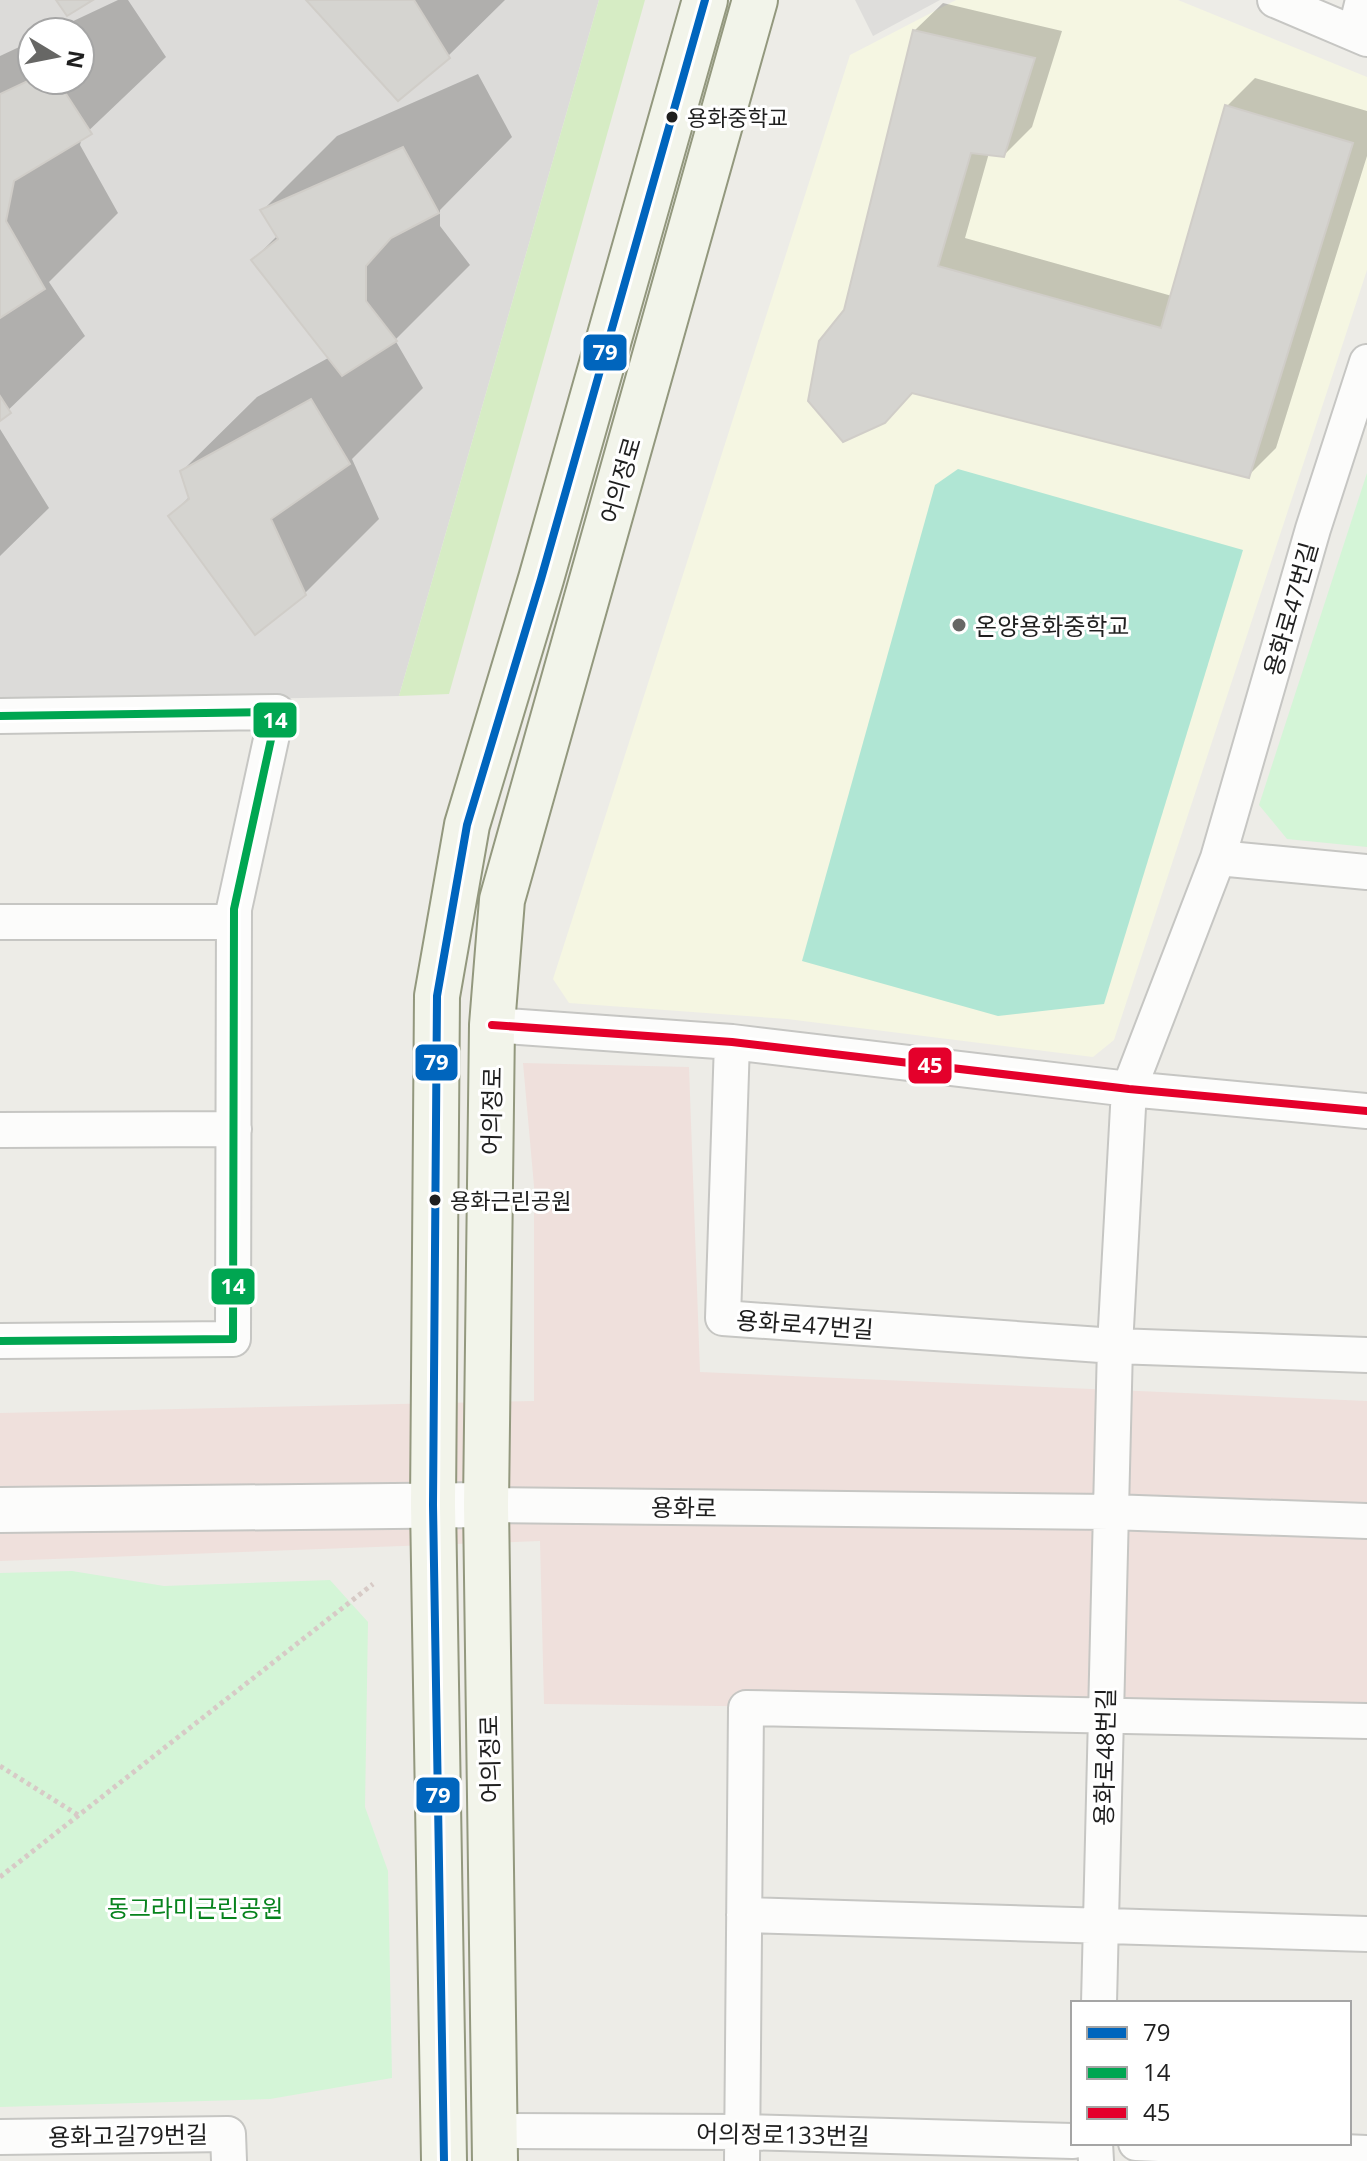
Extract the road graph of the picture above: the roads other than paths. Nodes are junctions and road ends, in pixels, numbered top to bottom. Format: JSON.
{"nodes":[{"id":1,"x":705,"y":0,"type":"edge"},
{"id":2,"x":755,"y":0,"type":"edge"},
{"id":3,"x":1275,"y":0,"type":"edge"},
{"id":4,"x":1363,"y":0,"type":"edge"},
{"id":5,"x":1361,"y":36,"type":"edge"},
{"id":6,"x":1367,"y":362,"type":"edge"},
{"id":7,"x":0,"y":716,"type":"edge"},
{"id":8,"x":1218,"y":858,"type":"junction"},
{"id":9,"x":1367,"y":872,"type":"edge"},
{"id":10,"x":0,"y":922,"type":"edge"},
{"id":11,"x":234,"y":922,"type":"junction"},
{"id":12,"x":492,"y":1025,"type":"junction"},
{"id":13,"x":732,"y":1042,"type":"junction"},
{"id":14,"x":1129,"y":1089,"type":"junction"},
{"id":15,"x":1367,"y":1111,"type":"edge"},
{"id":16,"x":234,"y":1129,"type":"junction"},
{"id":17,"x":0,"y":1130,"type":"edge"},
{"id":18,"x":0,"y":1341,"type":"edge"},
{"id":19,"x":1115,"y":1346,"type":"junction"},
{"id":20,"x":1367,"y":1355,"type":"edge"},
{"id":21,"x":433,"y":1505,"type":"junction"},
{"id":22,"x":486,"y":1505,"type":"junction"},
{"id":23,"x":0,"y":1510,"type":"edge"},
{"id":24,"x":1110,"y":1512,"type":"junction"},
{"id":25,"x":1367,"y":1521,"type":"edge"},
{"id":26,"x":1104,"y":1713,"type":"junction"},
{"id":27,"x":1367,"y":1721,"type":"edge"},
{"id":28,"x":744,"y":1915,"type":"junction"},
{"id":29,"x":1100,"y":1927,"type":"junction"},
{"id":30,"x":1367,"y":1934,"type":"edge"},
{"id":31,"x":1099,"y":2001,"type":"edge"},
{"id":32,"x":0,"y":2137,"type":"edge"},
{"id":33,"x":1071,"y":2141,"type":"edge"},
{"id":34,"x":1182,"y":2145,"type":"edge"},
{"id":35,"x":494,"y":2146,"type":"edge"},
{"id":36,"x":741,"y":2146,"type":"edge"},
{"id":37,"x":228,"y":2147,"type":"edge"},
{"id":38,"x":1367,"y":2153,"type":"edge"},
{"id":39,"x":444,"y":2161,"type":"edge"}],
"edges":[{"from":1,"to":21,"type":"main road","name":"어의정로"},
{"from":2,"to":12,"type":"main road","name":"어의정로"},
{"from":3,"to":5,"type":"street"},
{"from":4,"to":5,"type":"street"},
{"from":6,"to":8,"type":"street","name":"용화로47번길"},
{"from":7,"to":11,"type":"street"},
{"from":8,"to":9,"type":"street"},
{"from":8,"to":14,"type":"street","name":"용화로47번길"},
{"from":10,"to":11,"type":"street"},
{"from":11,"to":16,"type":"street"},
{"from":12,"to":13,"type":"street"},
{"from":12,"to":22,"type":"main road","name":"어의정로"},
{"from":13,"to":14,"type":"street"},
{"from":13,"to":19,"type":"street","name":"용화로47번길"},
{"from":14,"to":15,"type":"street"},
{"from":14,"to":19,"type":"street","name":"용화로47번길"},
{"from":16,"to":17,"type":"street"},
{"from":16,"to":18,"type":"street"},
{"from":19,"to":20,"type":"street","name":"용화로47번길"},
{"from":19,"to":24,"type":"street","name":"용화로47번길"},
{"from":21,"to":22,"type":"street","name":"용화로"},
{"from":21,"to":23,"type":"street","name":"용화로"},
{"from":21,"to":39,"type":"main road","name":"어의정로"},
{"from":22,"to":24,"type":"street","name":"용화로"},
{"from":22,"to":35,"type":"main road","name":"어의정로"},
{"from":24,"to":25,"type":"street","name":"용화로"},
{"from":24,"to":26,"type":"street","name":"용화로48번길"},
{"from":26,"to":27,"type":"street"},
{"from":26,"to":28,"type":"street"},
{"from":26,"to":29,"type":"street","name":"용화로48번길"},
{"from":28,"to":29,"type":"street"},
{"from":28,"to":36,"type":"street"},
{"from":29,"to":30,"type":"street"},
{"from":29,"to":31,"type":"street","name":"용화로48번길"},
{"from":32,"to":37,"type":"street","name":"용화고길79번길"},
{"from":33,"to":36,"type":"street","name":"어의정로133번길"},
{"from":34,"to":38,"type":"street"},
{"from":35,"to":36,"type":"street","name":"어의정로133번길"}]}
